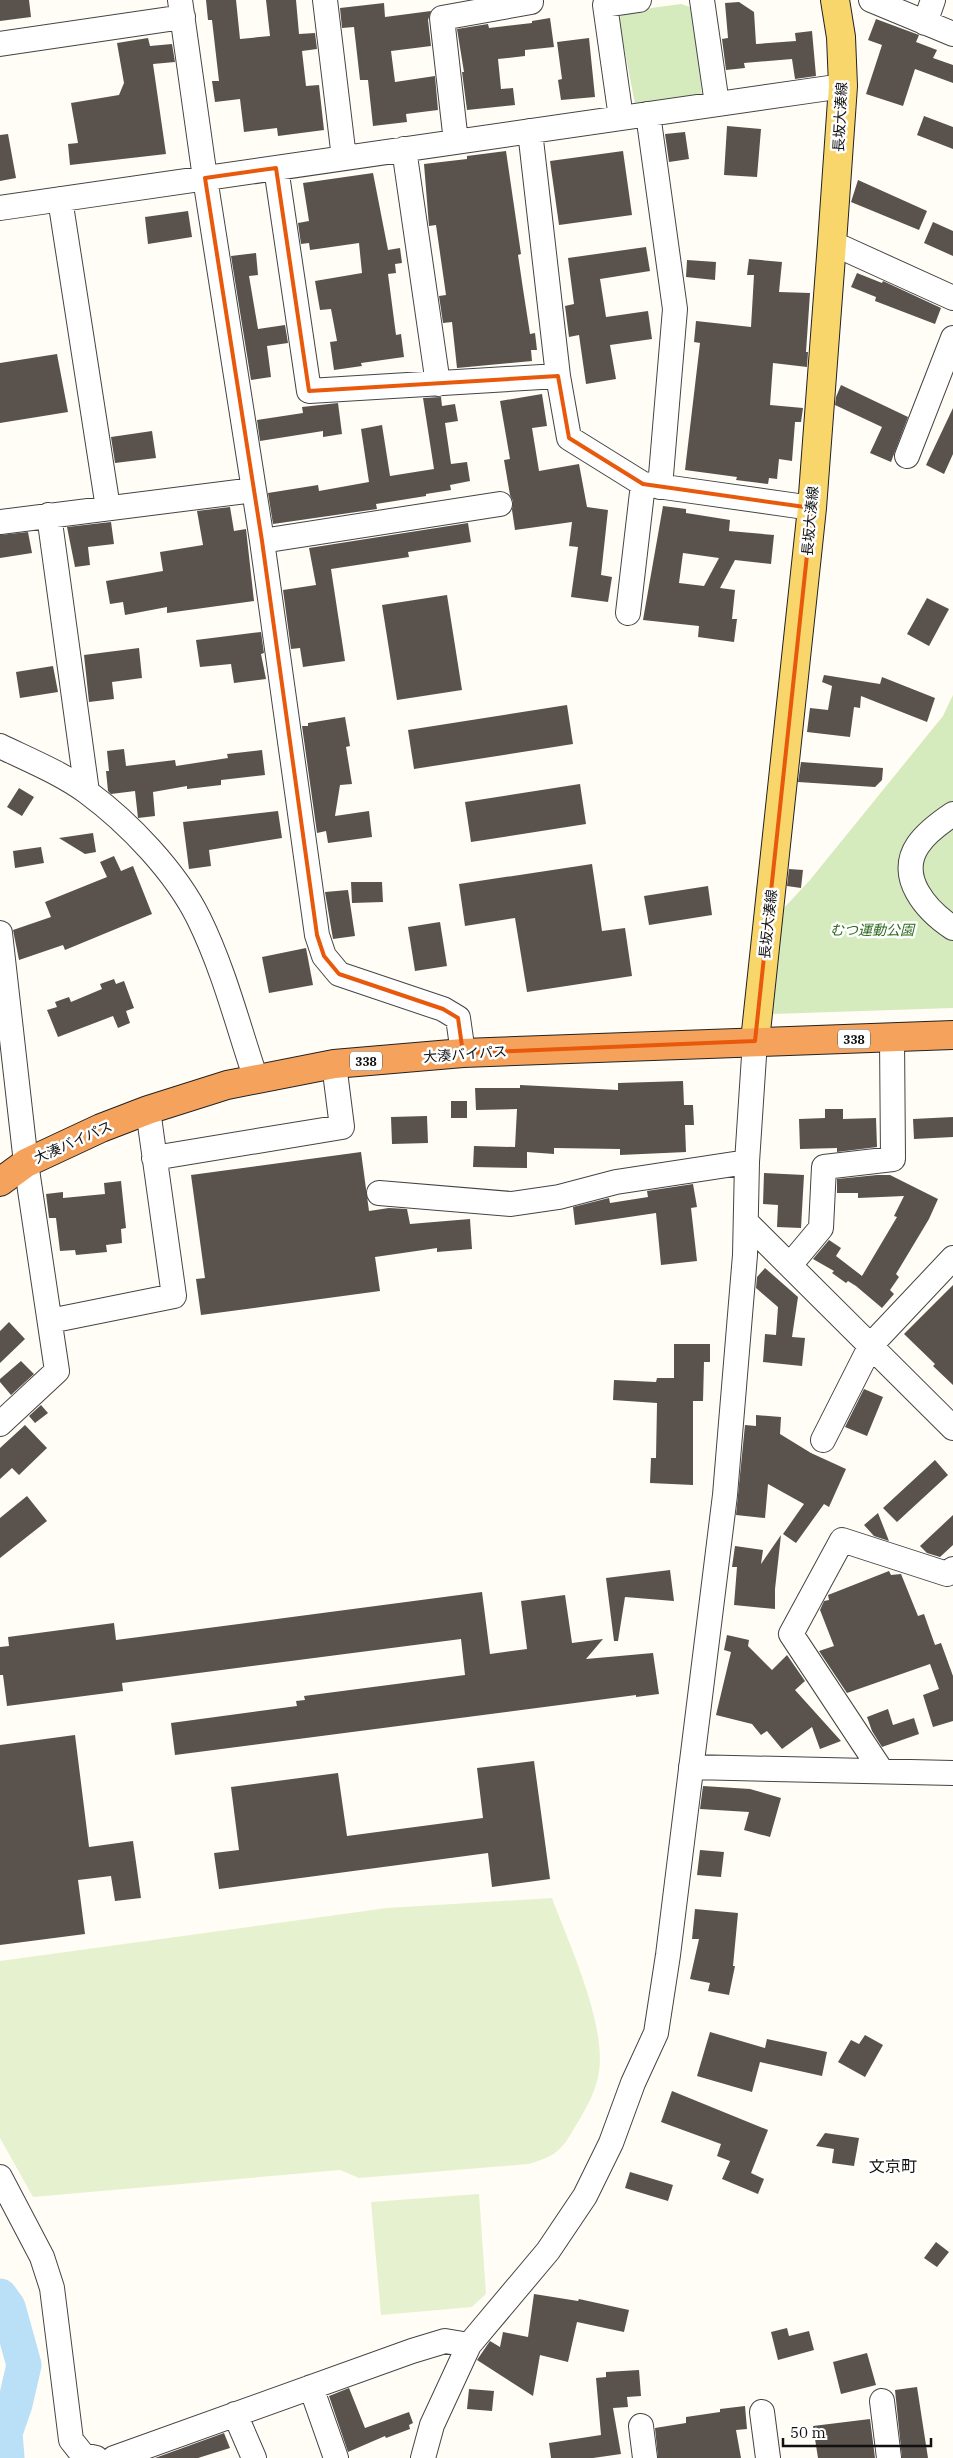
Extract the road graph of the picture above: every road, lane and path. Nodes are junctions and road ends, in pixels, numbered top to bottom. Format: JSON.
{"nodes":[{"id":1,"x":325,"y":0,"type":"edge"},
{"id":2,"x":639,"y":0,"type":"edge"},
{"id":3,"x":702,"y":0,"type":"edge"},
{"id":4,"x":835,"y":0,"type":"edge"},
{"id":5,"x":870,"y":0,"type":"edge"},
{"id":6,"x":933,"y":0,"type":"edge"},
{"id":7,"x":531,"y":2,"type":"dead end"},
{"id":8,"x":182,"y":8,"type":"edge"},
{"id":9,"x":925,"y":23,"type":"junction"},
{"id":10,"x":953,"y":34,"type":"edge"},
{"id":11,"x":0,"y":44,"type":"edge"},
{"id":12,"x":843,"y":86,"type":"junction"},
{"id":13,"x":717,"y":104,"type":"junction"},
{"id":14,"x":648,"y":114,"type":"junction"},
{"id":15,"x":621,"y":118,"type":"junction"},
{"id":16,"x":530,"y":131,"type":"junction"},
{"id":17,"x":456,"y":142,"type":"junction"},
{"id":18,"x":404,"y":150,"type":"junction"},
{"id":19,"x":344,"y":158,"type":"junction"},
{"id":20,"x":276,"y":168,"type":"junction"},
{"id":21,"x":205,"y":178,"type":"junction"},
{"id":22,"x":60,"y":199,"type":"junction"},
{"id":23,"x":0,"y":208,"type":"edge"},
{"id":24,"x":832,"y":243,"type":"junction"},
{"id":25,"x":953,"y":298,"type":"edge"},
{"id":26,"x":953,"y":338,"type":"edge"},
{"id":27,"x":558,"y":376,"type":"junction"},
{"id":28,"x":438,"y":384,"type":"junction"},
{"id":29,"x":907,"y":456,"type":"dead end"},
{"id":30,"x":651,"y":485,"type":"junction"},
{"id":31,"x":254,"y":490,"type":"junction"},
{"id":32,"x":500,"y":504,"type":"dead end"},
{"id":33,"x":108,"y":508,"type":"junction"},
{"id":34,"x":812,"y":508,"type":"junction"},
{"id":35,"x":49,"y":515,"type":"junction"},
{"id":36,"x":0,"y":522,"type":"edge"},
{"id":37,"x":262,"y":541,"type":"junction"},
{"id":38,"x":628,"y":613,"type":"dead end"},
{"id":39,"x":0,"y":746,"type":"edge"},
{"id":40,"x":86,"y":792,"type":"junction"},
{"id":41,"x":953,"y":814,"type":"edge"},
{"id":42,"x":953,"y":928,"type":"edge"},
{"id":43,"x":0,"y":933,"type":"edge"},
{"id":44,"x":953,"y":1035,"type":"edge"},
{"id":45,"x":892,"y":1038,"type":"junction"},
{"id":46,"x":755,"y":1041,"type":"junction"},
{"id":47,"x":463,"y":1053,"type":"junction"},
{"id":48,"x":334,"y":1064,"type":"junction"},
{"id":49,"x":256,"y":1080,"type":"junction"},
{"id":50,"x":148,"y":1110,"type":"junction"},
{"id":51,"x":154,"y":1158,"type":"junction"},
{"id":52,"x":747,"y":1162,"type":"junction"},
{"id":53,"x":26,"y":1163,"type":"junction"},
{"id":54,"x":0,"y":1182,"type":"edge"},
{"id":55,"x":379,"y":1193,"type":"dead end"},
{"id":56,"x":746,"y":1222,"type":"junction"},
{"id":57,"x":953,"y":1258,"type":"edge"},
{"id":58,"x":790,"y":1265,"type":"junction"},
{"id":59,"x":50,"y":1321,"type":"junction"},
{"id":60,"x":872,"y":1345,"type":"junction"},
{"id":61,"x":0,"y":1424,"type":"edge"},
{"id":62,"x":953,"y":1427,"type":"edge"},
{"id":63,"x":823,"y":1440,"type":"dead end"},
{"id":64,"x":953,"y":1569,"type":"edge"},
{"id":65,"x":691,"y":1767,"type":"junction"},
{"id":66,"x":881,"y":1770,"type":"junction"},
{"id":67,"x":953,"y":1773,"type":"edge"},
{"id":68,"x":0,"y":2177,"type":"edge"},
{"id":69,"x":469,"y":2344,"type":"junction"},
{"id":70,"x":311,"y":2387,"type":"junction"},
{"id":71,"x":882,"y":2401,"type":"dead end"},
{"id":72,"x":762,"y":2412,"type":"dead end"},
{"id":73,"x":235,"y":2414,"type":"junction"},
{"id":74,"x":641,"y":2426,"type":"dead end"},
{"id":75,"x":128,"y":2456,"type":"edge"},
{"id":76,"x":96,"y":2458,"type":"edge"},
{"id":77,"x":254,"y":2458,"type":"edge"},
{"id":78,"x":336,"y":2458,"type":"edge"},
{"id":79,"x":423,"y":2458,"type":"edge"},
{"id":80,"x":646,"y":2458,"type":"edge"},
{"id":81,"x":768,"y":2458,"type":"edge"},
{"id":82,"x":890,"y":2458,"type":"edge"}],
"edges":[{"from":1,"to":19,"type":"street"},
{"from":2,"to":15,"type":"street"},
{"from":3,"to":13,"type":"street"},
{"from":4,"to":12,"type":"main road","name":"長坂大湊線"},
{"from":5,"to":9,"type":"street"},
{"from":6,"to":9,"type":"street"},
{"from":7,"to":17,"type":"street"},
{"from":8,"to":11,"type":"street"},
{"from":8,"to":21,"type":"street"},
{"from":9,"to":10,"type":"street"},
{"from":12,"to":13,"type":"street"},
{"from":12,"to":24,"type":"main road","name":"長坂大湊線"},
{"from":13,"to":14,"type":"street"},
{"from":14,"to":15,"type":"street"},
{"from":14,"to":30,"type":"street"},
{"from":15,"to":16,"type":"street"},
{"from":16,"to":17,"type":"street"},
{"from":16,"to":27,"type":"street"},
{"from":17,"to":18,"type":"street"},
{"from":18,"to":19,"type":"street"},
{"from":18,"to":28,"type":"street"},
{"from":19,"to":20,"type":"street"},
{"from":20,"to":21,"type":"street"},
{"from":20,"to":28,"type":"street"},
{"from":21,"to":22,"type":"street"},
{"from":21,"to":31,"type":"street"},
{"from":22,"to":23,"type":"street"},
{"from":22,"to":33,"type":"street"},
{"from":24,"to":25,"type":"street"},
{"from":24,"to":34,"type":"main road","name":"長坂大湊線"},
{"from":26,"to":29,"type":"street"},
{"from":27,"to":28,"type":"street"},
{"from":27,"to":30,"type":"street"},
{"from":30,"to":34,"type":"street"},
{"from":30,"to":38,"type":"street"},
{"from":31,"to":33,"type":"street"},
{"from":31,"to":37,"type":"street"},
{"from":32,"to":37,"type":"street"},
{"from":33,"to":35,"type":"street"},
{"from":34,"to":46,"type":"main road","name":"長坂大湊線"},
{"from":35,"to":36,"type":"street"},
{"from":35,"to":40,"type":"street"},
{"from":37,"to":47,"type":"street"},
{"from":39,"to":40,"type":"street"},
{"from":40,"to":49,"type":"street"},
{"from":41,"to":42,"type":"street"},
{"from":43,"to":53,"type":"street"},
{"from":44,"to":45,"type":"highway","name":"大湊バイパス","number":"338"},
{"from":45,"to":46,"type":"highway","name":"大湊バイパス","number":"338"},
{"from":45,"to":58,"type":"street"},
{"from":46,"to":47,"type":"highway","name":"大湊バイパス","number":"338"},
{"from":46,"to":52,"type":"street"},
{"from":47,"to":48,"type":"highway","name":"大湊バイパス","number":"338"},
{"from":48,"to":49,"type":"highway","name":"大湊バイパス","number":"338"},
{"from":48,"to":51,"type":"street"},
{"from":49,"to":50,"type":"highway","name":"大湊バイパス","number":"338"},
{"from":50,"to":51,"type":"street"},
{"from":50,"to":53,"type":"highway","name":"大湊バイパス","number":"338"},
{"from":51,"to":59,"type":"street"},
{"from":52,"to":55,"type":"street"},
{"from":52,"to":56,"type":"street"},
{"from":53,"to":54,"type":"highway","name":"大湊バイパス","number":"338"},
{"from":53,"to":59,"type":"street"},
{"from":56,"to":58,"type":"street"},
{"from":56,"to":65,"type":"street"},
{"from":57,"to":60,"type":"street"},
{"from":58,"to":60,"type":"street"},
{"from":59,"to":61,"type":"street"},
{"from":60,"to":62,"type":"street"},
{"from":60,"to":63,"type":"street"},
{"from":64,"to":66,"type":"street"},
{"from":65,"to":66,"type":"street"},
{"from":65,"to":69,"type":"street"},
{"from":66,"to":67,"type":"street"},
{"from":68,"to":76,"type":"street"},
{"from":69,"to":70,"type":"street"},
{"from":69,"to":79,"type":"street"},
{"from":70,"to":73,"type":"street"},
{"from":70,"to":78,"type":"street"},
{"from":71,"to":82,"type":"street"},
{"from":72,"to":81,"type":"street"},
{"from":73,"to":75,"type":"street"},
{"from":73,"to":77,"type":"street"},
{"from":74,"to":80,"type":"street"}]}
